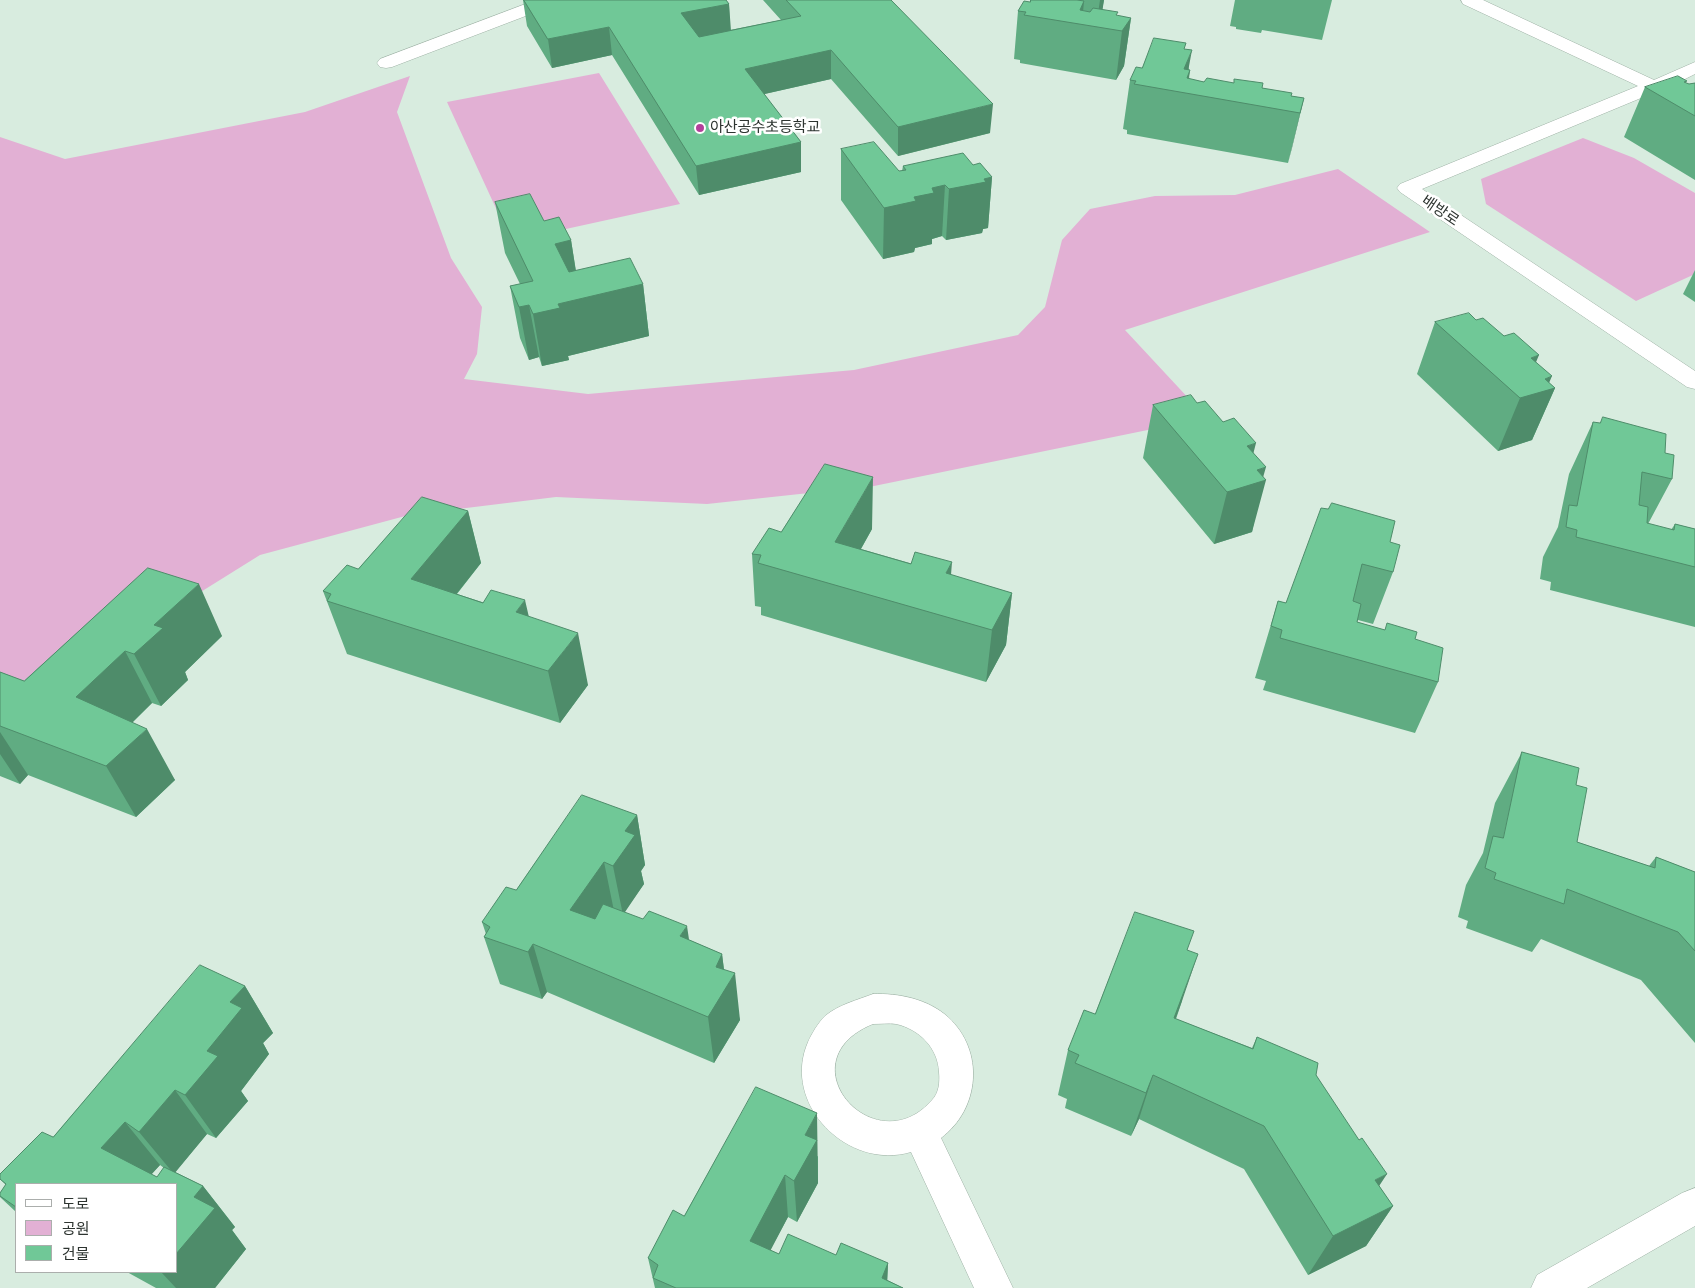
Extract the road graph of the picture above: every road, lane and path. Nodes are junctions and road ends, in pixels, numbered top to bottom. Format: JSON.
{"nodes":[{"id":1,"x":551,"y":0,"type":"edge"},
{"id":2,"x":1469,"y":0,"type":"edge"},
{"id":3,"x":386,"y":63,"type":"dead end"},
{"id":4,"x":1695,"y":67,"type":"edge"},
{"id":5,"x":1653,"y":87,"type":"junction"},
{"id":6,"x":1695,"y":106,"type":"edge"},
{"id":7,"x":1695,"y":382,"type":"edge"},
{"id":8,"x":920,"y":1132,"type":"dead end"},
{"id":9,"x":1695,"y":1206,"type":"edge"},
{"id":10,"x":994,"y":1288,"type":"edge"},
{"id":11,"x":1550,"y":1288,"type":"edge"}],
"edges":[{"from":1,"to":3,"type":"street"},
{"from":2,"to":5,"type":"street"},
{"from":4,"to":5,"type":"street"},
{"from":5,"to":6,"type":"street"},
{"from":5,"to":7,"type":"street","name":"배방로"},
{"from":8,"to":10,"type":"street"},
{"from":9,"to":11,"type":"street"}]}
